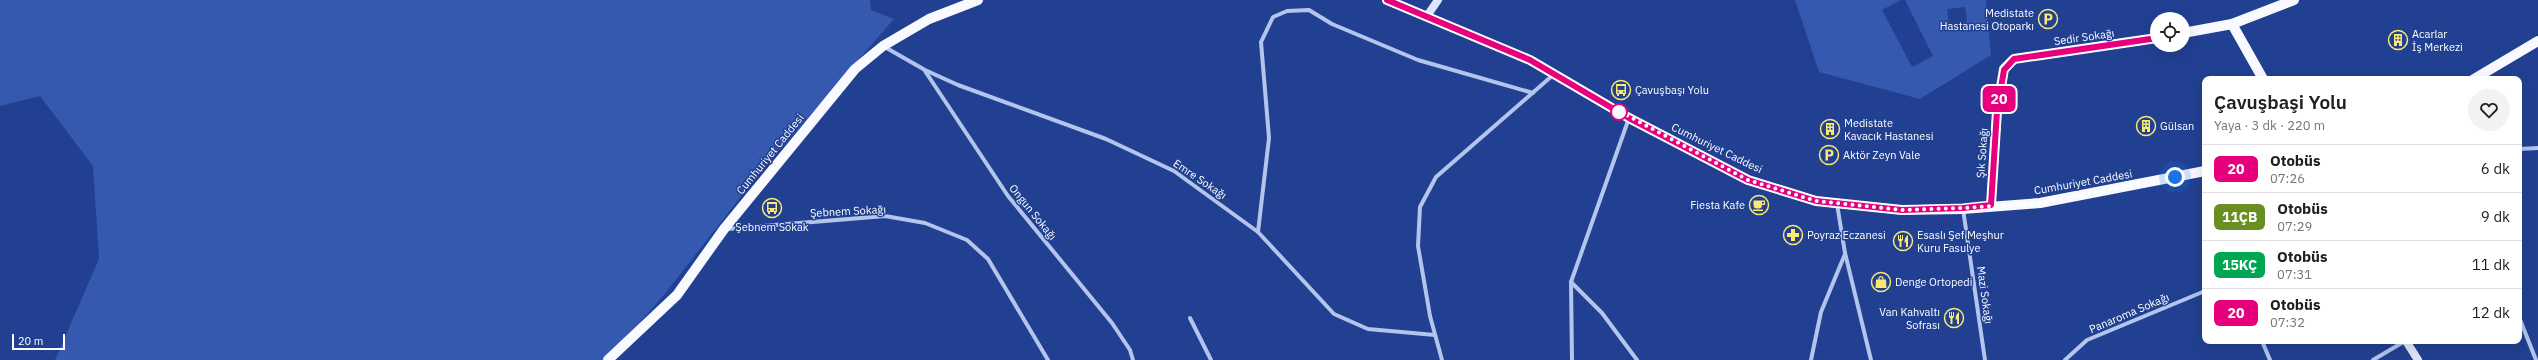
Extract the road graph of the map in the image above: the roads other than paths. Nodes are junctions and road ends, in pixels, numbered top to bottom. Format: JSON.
{"nodes":[{"id":1,"x":978,"y":0,"type":"edge"},
{"id":2,"x":1387,"y":0,"type":"edge"},
{"id":3,"x":1438,"y":0,"type":"edge"},
{"id":4,"x":2294,"y":0,"type":"edge"},
{"id":5,"x":1427,"y":16,"type":"junction"},
{"id":6,"x":2232,"y":24,"type":"junction"},
{"id":7,"x":2190,"y":32,"type":"edge"},
{"id":8,"x":2150,"y":39,"type":"edge"},
{"id":9,"x":2538,"y":41,"type":"edge"},
{"id":10,"x":883,"y":46,"type":"junction"},
{"id":11,"x":2014,"y":59,"type":"joint"},
{"id":12,"x":925,"y":70,"type":"junction"},
{"id":13,"x":1555,"y":74,"type":"junction"},
{"id":14,"x":2262,"y":76,"type":"edge"},
{"id":15,"x":2479,"y":76,"type":"edge"},
{"id":16,"x":1533,"y":93,"type":"junction"},
{"id":17,"x":1629,"y":118,"type":"junction"},
{"id":18,"x":2538,"y":148,"type":"edge"},
{"id":19,"x":2522,"y":149,"type":"edge"},
{"id":20,"x":2202,"y":172,"type":"edge"},
{"id":21,"x":1837,"y":203,"type":"junction"},
{"id":22,"x":1991,"y":205,"type":"junction"},
{"id":23,"x":1963,"y":208,"type":"junction"},
{"id":24,"x":724,"y":229,"type":"junction"},
{"id":25,"x":1258,"y":232,"type":"junction"},
{"id":26,"x":1845,"y":253,"type":"junction"},
{"id":27,"x":1571,"y":282,"type":"junction"},
{"id":28,"x":2202,"y":292,"type":"edge"},
{"id":29,"x":1190,"y":318,"type":"dead end"},
{"id":30,"x":2522,"y":325,"type":"edge"},
{"id":31,"x":1435,"y":335,"type":"junction"},
{"id":32,"x":2263,"y":344,"type":"edge"},
{"id":33,"x":2400,"y":344,"type":"edge"},
{"id":34,"x":2407,"y":344,"type":"edge"},
{"id":35,"x":608,"y":360,"type":"edge"},
{"id":36,"x":1048,"y":360,"type":"edge"},
{"id":37,"x":1133,"y":360,"type":"edge"},
{"id":38,"x":1212,"y":360,"type":"edge"},
{"id":39,"x":1442,"y":360,"type":"edge"},
{"id":40,"x":1572,"y":360,"type":"edge"},
{"id":41,"x":1637,"y":360,"type":"edge"},
{"id":42,"x":1811,"y":360,"type":"edge"},
{"id":43,"x":1871,"y":360,"type":"edge"},
{"id":44,"x":1985,"y":360,"type":"edge"},
{"id":45,"x":2064,"y":360,"type":"edge"},
{"id":46,"x":2270,"y":360,"type":"edge"},
{"id":47,"x":2374,"y":360,"type":"edge"},
{"id":48,"x":2418,"y":360,"type":"edge"},
{"id":49,"x":2536,"y":360,"type":"edge"}],
"edges":[{"from":1,"to":10,"type":"main road","name":"Cumhuriyet Caddesi"},
{"from":2,"to":5,"type":"main road","name":"Cumhuriyet Caddesi"},
{"from":3,"to":5,"type":"street"},
{"from":4,"to":6,"type":"main road"},
{"from":5,"to":13,"type":"main road","name":"Cumhuriyet Caddesi"},
{"from":6,"to":7,"type":"main road"},
{"from":6,"to":14,"type":"main road"},
{"from":8,"to":11,"type":"main road","name":"Sedir Sokağı"},
{"from":9,"to":15,"type":"main road"},
{"from":10,"to":12,"type":"street","name":"Emre Sokağı"},
{"from":10,"to":24,"type":"main road","name":"Cumhuriyet Caddesi"},
{"from":11,"to":22,"type":"main road","name":"Şık Sokağı"},
{"from":12,"to":25,"type":"street","name":"Emre Sokağı"},
{"from":12,"to":37,"type":"street","name":"Ongun Sokağı"},
{"from":13,"to":16,"type":"street"},
{"from":13,"to":17,"type":"main road","name":"Cumhuriyet Caddesi"},
{"from":16,"to":25,"type":"street"},
{"from":16,"to":31,"type":"street"},
{"from":17,"to":21,"type":"main road","name":"Cumhuriyet Caddesi"},
{"from":17,"to":27,"type":"street"},
{"from":18,"to":19,"type":"street"},
{"from":20,"to":22,"type":"main road","name":"Cumhuriyet Caddesi"},
{"from":21,"to":23,"type":"main road","name":"Cumhuriyet Caddesi"},
{"from":21,"to":26,"type":"street"},
{"from":22,"to":23,"type":"main road","name":"Cumhuriyet Caddesi"},
{"from":23,"to":44,"type":"street","name":"Mazi Sokağı"},
{"from":24,"to":35,"type":"main road","name":"Cumhuriyet Caddesi"},
{"from":24,"to":36,"type":"street","name":"Şebnem Sokağı"},
{"from":25,"to":31,"type":"street","name":"Emre Sokağı"},
{"from":26,"to":42,"type":"street"},
{"from":26,"to":43,"type":"street"},
{"from":27,"to":40,"type":"street"},
{"from":27,"to":41,"type":"street"},
{"from":28,"to":45,"type":"street","name":"Panaroma Sokağı"},
{"from":29,"to":38,"type":"street"},
{"from":30,"to":49,"type":"street"},
{"from":31,"to":39,"type":"street"},
{"from":32,"to":46,"type":"street"},
{"from":33,"to":47,"type":"street"},
{"from":34,"to":48,"type":"street"}]}
